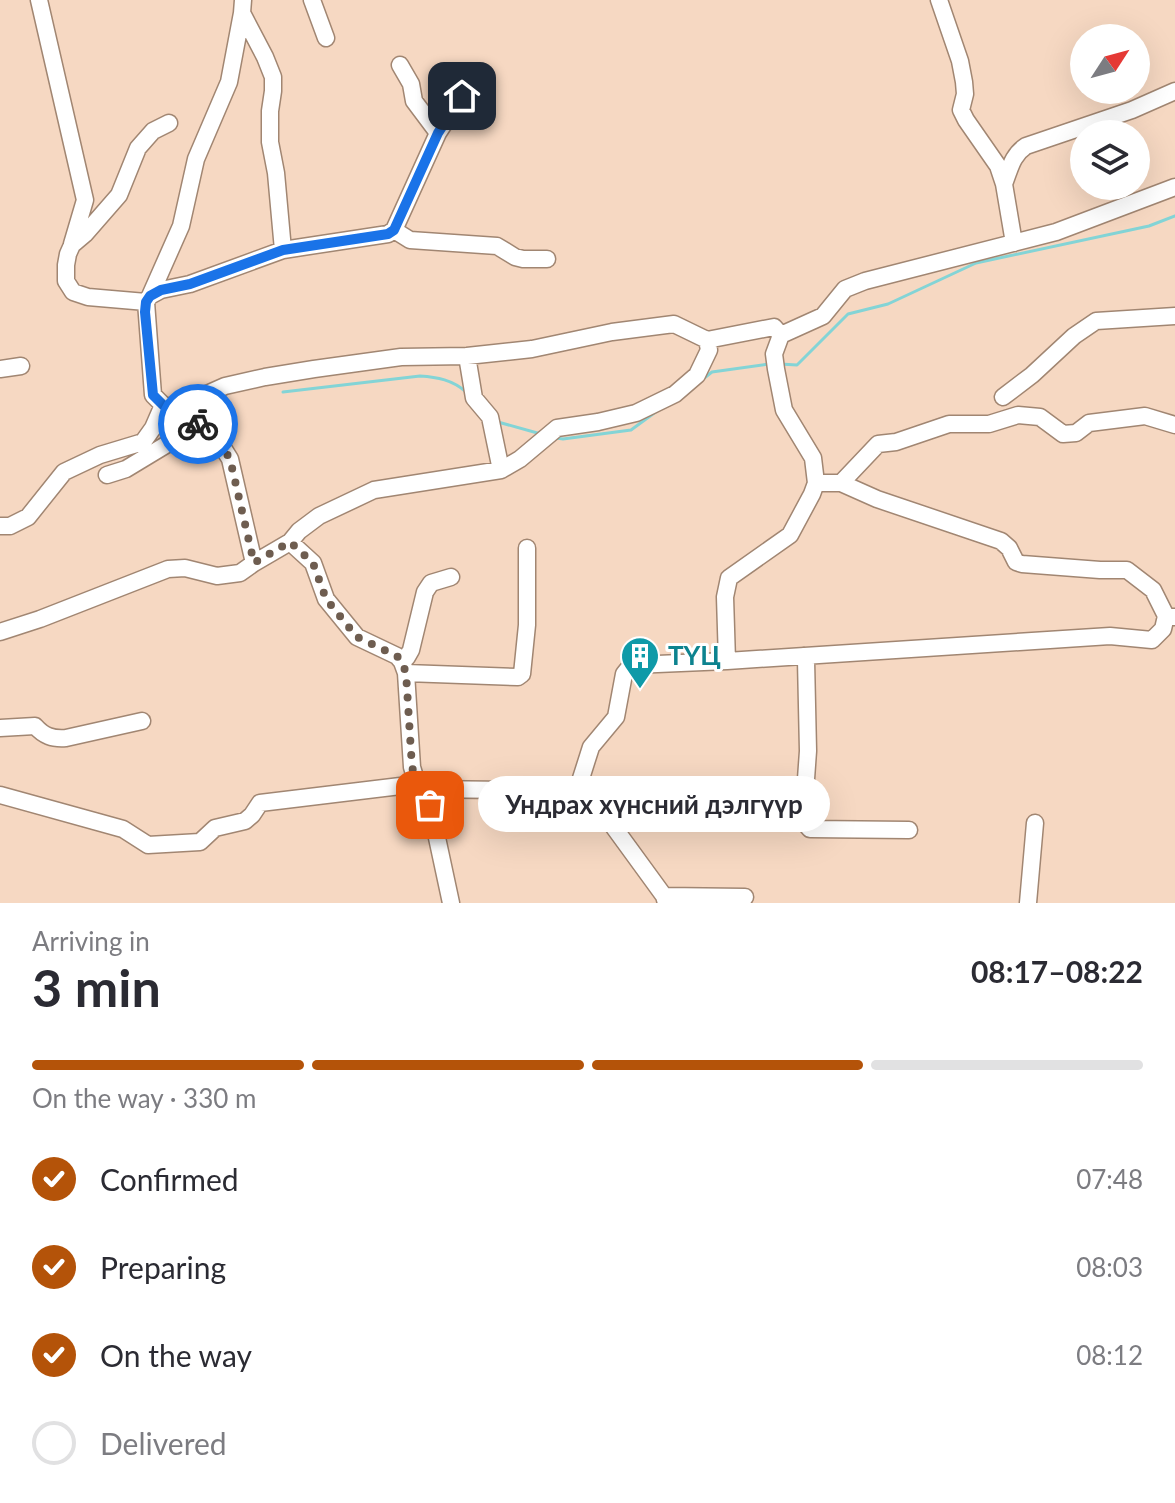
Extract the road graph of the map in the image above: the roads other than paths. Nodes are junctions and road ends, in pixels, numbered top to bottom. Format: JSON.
{"nodes":[{"id":1,"x":39,"y":0,"type":"edge"},
{"id":2,"x":312,"y":0,"type":"edge"},
{"id":3,"x":939,"y":0,"type":"edge"},
{"id":4,"x":242,"y":7,"type":"edge"},
{"id":5,"x":326,"y":38,"type":"dead end"},
{"id":6,"x":400,"y":65,"type":"dead end"},
{"id":7,"x":1175,"y":91,"type":"edge"},
{"id":8,"x":462,"y":96,"type":"dead end"},
{"id":9,"x":169,"y":123,"type":"dead end"},
{"id":10,"x":438,"y":133,"type":"junction"},
{"id":11,"x":1004,"y":184,"type":"junction"},
{"id":12,"x":1175,"y":187,"type":"edge"},
{"id":13,"x":394,"y":230,"type":"junction"},
{"id":14,"x":1014,"y":243,"type":"junction"},
{"id":15,"x":72,"y":245,"type":"junction"},
{"id":16,"x":283,"y":250,"type":"junction"},
{"id":17,"x":547,"y":259,"type":"dead end"},
{"id":18,"x":148,"y":299,"type":"junction"},
{"id":19,"x":1175,"y":316,"type":"edge"},
{"id":20,"x":781,"y":335,"type":"junction"},
{"id":21,"x":707,"y":340,"type":"junction"},
{"id":22,"x":467,"y":356,"type":"junction"},
{"id":23,"x":21,"y":366,"type":"dead end"},
{"id":24,"x":0,"y":369,"type":"edge"},
{"id":25,"x":1003,"y":397,"type":"dead end"},
{"id":26,"x":163,"y":405,"type":"junction"},
{"id":27,"x":185,"y":411,"type":"junction"},
{"id":28,"x":1175,"y":425,"type":"edge"},
{"id":29,"x":204,"y":429,"type":"junction"},
{"id":30,"x":501,"y":470,"type":"junction"},
{"id":31,"x":107,"y":475,"type":"dead end"},
{"id":32,"x":816,"y":483,"type":"junction"},
{"id":33,"x":841,"y":483,"type":"junction"},
{"id":34,"x":0,"y":526,"type":"edge"},
{"id":35,"x":290,"y":542,"type":"junction"},
{"id":36,"x":527,"y":548,"type":"dead end"},
{"id":37,"x":254,"y":563,"type":"junction"},
{"id":38,"x":451,"y":577,"type":"dead end"},
{"id":39,"x":1170,"y":617,"type":"edge"},
{"id":40,"x":0,"y":632,"type":"edge"},
{"id":41,"x":804,"y":656,"type":"junction"},
{"id":42,"x":727,"y":661,"type":"junction"},
{"id":43,"x":404,"y":668,"type":"junction"},
{"id":44,"x":142,"y":721,"type":"dead end"},
{"id":45,"x":0,"y":728,"type":"edge"},
{"id":46,"x":421,"y":787,"type":"junction"},
{"id":47,"x":577,"y":791,"type":"junction"},
{"id":48,"x":0,"y":795,"type":"edge"},
{"id":49,"x":1035,"y":823,"type":"dead end"},
{"id":50,"x":909,"y":830,"type":"dead end"},
{"id":51,"x":745,"y":897,"type":"dead end"},
{"id":52,"x":665,"y":899,"type":"edge"},
{"id":53,"x":451,"y":903,"type":"edge"},
{"id":54,"x":1028,"y":903,"type":"edge"}],
"edges":[{"from":1,"to":15,"type":"street"},
{"from":2,"to":5,"type":"street"},
{"from":3,"to":11,"type":"street"},
{"from":4,"to":16,"type":"street"},
{"from":4,"to":18,"type":"street"},
{"from":6,"to":10,"type":"street"},
{"from":7,"to":11,"type":"street"},
{"from":8,"to":10,"type":"street"},
{"from":9,"to":15,"type":"street"},
{"from":10,"to":13,"type":"street"},
{"from":11,"to":14,"type":"street"},
{"from":12,"to":14,"type":"street"},
{"from":13,"to":16,"type":"street"},
{"from":13,"to":17,"type":"street"},
{"from":14,"to":20,"type":"street"},
{"from":15,"to":18,"type":"street"},
{"from":16,"to":18,"type":"street"},
{"from":18,"to":26,"type":"street"},
{"from":19,"to":25,"type":"street"},
{"from":20,"to":21,"type":"street"},
{"from":20,"to":32,"type":"street"},
{"from":21,"to":22,"type":"street"},
{"from":21,"to":30,"type":"street"},
{"from":22,"to":27,"type":"street"},
{"from":22,"to":30,"type":"street"},
{"from":23,"to":24,"type":"street"},
{"from":26,"to":27,"type":"street"},
{"from":26,"to":34,"type":"street"},
{"from":27,"to":29,"type":"street"},
{"from":28,"to":33,"type":"street"},
{"from":29,"to":31,"type":"street"},
{"from":29,"to":37,"type":"street"},
{"from":30,"to":35,"type":"street"},
{"from":32,"to":33,"type":"street"},
{"from":32,"to":42,"type":"street"},
{"from":33,"to":39,"type":"street"},
{"from":35,"to":37,"type":"street"},
{"from":35,"to":43,"type":"street"},
{"from":36,"to":43,"type":"street"},
{"from":37,"to":40,"type":"street"},
{"from":38,"to":43,"type":"street"},
{"from":39,"to":41,"type":"street"},
{"from":41,"to":42,"type":"street"},
{"from":41,"to":50,"type":"street"},
{"from":42,"to":47,"type":"street"},
{"from":43,"to":46,"type":"street"},
{"from":44,"to":45,"type":"street"},
{"from":46,"to":47,"type":"street"},
{"from":46,"to":48,"type":"street"},
{"from":46,"to":53,"type":"street"},
{"from":47,"to":52,"type":"street"},
{"from":49,"to":54,"type":"street"},
{"from":51,"to":52,"type":"street"}]}
